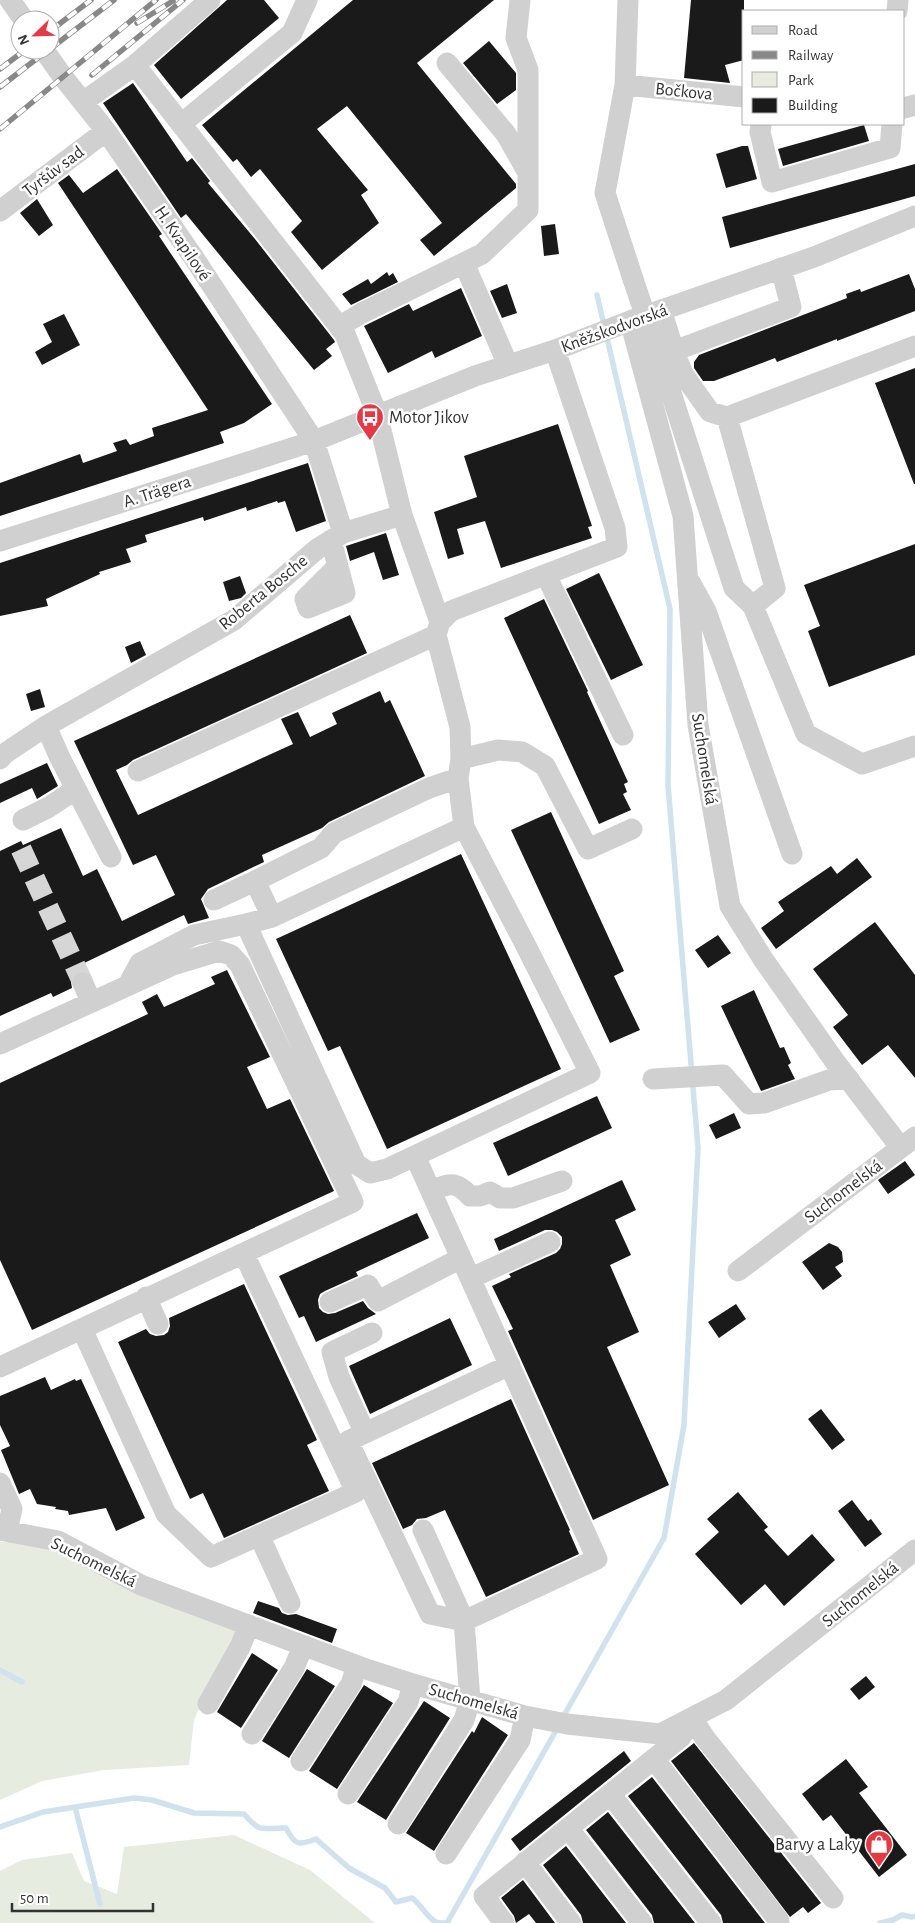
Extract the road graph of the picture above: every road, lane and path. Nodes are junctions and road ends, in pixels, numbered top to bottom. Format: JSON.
{"nodes":[{"id":1,"x":210,"y":0,"type":"edge"},
{"id":2,"x":308,"y":0,"type":"edge"},
{"id":3,"x":520,"y":0,"type":"edge"},
{"id":4,"x":628,"y":0,"type":"edge"},
{"id":5,"x":52,"y":60,"type":"edge"},
{"id":6,"x":447,"y":63,"type":"dead end"},
{"id":7,"x":135,"y":65,"type":"junction"},
{"id":8,"x":625,"y":85,"type":"junction"},
{"id":9,"x":742,"y":97,"type":"edge"},
{"id":10,"x":83,"y":102,"type":"junction"},
{"id":11,"x":181,"y":124,"type":"junction"},
{"id":12,"x":761,"y":125,"type":"edge"},
{"id":13,"x":892,"y":125,"type":"edge"},
{"id":14,"x":106,"y":131,"type":"junction"},
{"id":15,"x":528,"y":173,"type":"junction"},
{"id":16,"x":0,"y":211,"type":"edge"},
{"id":17,"x":915,"y":216,"type":"edge"},
{"id":18,"x":464,"y":263,"type":"junction"},
{"id":19,"x":781,"y":268,"type":"junction"},
{"id":20,"x":661,"y":310,"type":"junction"},
{"id":21,"x":621,"y":324,"type":"junction"},
{"id":22,"x":340,"y":326,"type":"junction"},
{"id":23,"x":915,"y":346,"type":"edge"},
{"id":24,"x":555,"y":350,"type":"junction"},
{"id":25,"x":669,"y":359,"type":"junction"},
{"id":26,"x":508,"y":365,"type":"junction"},
{"id":27,"x":377,"y":414,"type":"junction"},
{"id":28,"x":727,"y":418,"type":"junction"},
{"id":29,"x":314,"y":440,"type":"junction"},
{"id":30,"x":402,"y":515,"type":"junction"},
{"id":31,"x":337,"y":536,"type":"junction"},
{"id":32,"x":0,"y":541,"type":"edge"},
{"id":33,"x":338,"y":566,"type":"dead end"},
{"id":34,"x":546,"y":575,"type":"junction"},
{"id":35,"x":687,"y":578,"type":"junction"},
{"id":36,"x":753,"y":606,"type":"junction"},
{"id":37,"x":438,"y":628,"type":"junction"},
{"id":38,"x":46,"y":726,"type":"junction"},
{"id":39,"x":623,"y":735,"type":"dead end"},
{"id":40,"x":915,"y":746,"type":"edge"},
{"id":41,"x":0,"y":759,"type":"edge"},
{"id":42,"x":459,"y":769,"type":"junction"},
{"id":43,"x":138,"y":771,"type":"dead end"},
{"id":44,"x":76,"y":789,"type":"junction"},
{"id":45,"x":23,"y":820,"type":"dead end"},
{"id":46,"x":464,"y":827,"type":"junction"},
{"id":47,"x":632,"y":828,"type":"dead end"},
{"id":48,"x":792,"y":854,"type":"dead end"},
{"id":49,"x":111,"y":857,"type":"dead end"},
{"id":50,"x":256,"y":881,"type":"junction"},
{"id":51,"x":214,"y":900,"type":"dead end"},
{"id":52,"x":272,"y":917,"type":"junction"},
{"id":53,"x":246,"y":924,"type":"junction"},
{"id":54,"x":128,"y":985,"type":"junction"},
{"id":55,"x":0,"y":1044,"type":"edge"},
{"id":56,"x":653,"y":1079,"type":"dead end"},
{"id":57,"x":849,"y":1079,"type":"junction"},
{"id":58,"x":908,"y":1142,"type":"edge"},
{"id":59,"x":415,"y":1156,"type":"junction"},
{"id":60,"x":562,"y":1181,"type":"dead end"},
{"id":61,"x":431,"y":1190,"type":"junction"},
{"id":62,"x":550,"y":1242,"type":"dead end"},
{"id":63,"x":244,"y":1254,"type":"junction"},
{"id":64,"x":461,"y":1258,"type":"junction"},
{"id":65,"x":738,"y":1272,"type":"dead end"},
{"id":66,"x":471,"y":1278,"type":"junction"},
{"id":67,"x":146,"y":1297,"type":"junction"},
{"id":68,"x":330,"y":1302,"type":"dead end"},
{"id":69,"x":158,"y":1324,"type":"dead end"},
{"id":70,"x":82,"y":1329,"type":"junction"},
{"id":71,"x":372,"y":1333,"type":"dead end"},
{"id":72,"x":510,"y":1365,"type":"junction"},
{"id":73,"x":0,"y":1367,"type":"edge"},
{"id":74,"x":365,"y":1433,"type":"junction"},
{"id":75,"x":0,"y":1483,"type":"edge"},
{"id":76,"x":423,"y":1530,"type":"dead end"},
{"id":77,"x":4,"y":1531,"type":"edge"},
{"id":78,"x":259,"y":1535,"type":"junction"},
{"id":79,"x":915,"y":1550,"type":"edge"},
{"id":80,"x":290,"y":1603,"type":"dead end"},
{"id":81,"x":464,"y":1621,"type":"junction"},
{"id":82,"x":249,"y":1625,"type":"junction"},
{"id":83,"x":303,"y":1646,"type":"junction"},
{"id":84,"x":357,"y":1666,"type":"junction"},
{"id":85,"x":413,"y":1684,"type":"junction"},
{"id":86,"x":470,"y":1700,"type":"junction"},
{"id":87,"x":208,"y":1704,"type":"dead end"},
{"id":88,"x":525,"y":1716,"type":"junction"},
{"id":89,"x":692,"y":1718,"type":"junction"},
{"id":90,"x":252,"y":1734,"type":"dead end"},
{"id":91,"x":654,"y":1759,"type":"junction"},
{"id":92,"x":302,"y":1761,"type":"dead end"},
{"id":93,"x":348,"y":1794,"type":"dead end"},
{"id":94,"x":610,"y":1794,"type":"junction"},
{"id":95,"x":398,"y":1824,"type":"dead end"},
{"id":96,"x":568,"y":1828,"type":"junction"},
{"id":97,"x":446,"y":1854,"type":"dead end"},
{"id":98,"x":525,"y":1862,"type":"junction"},
{"id":99,"x":833,"y":1898,"type":"dead end"},
{"id":100,"x":779,"y":1921,"type":"dead end"},
{"id":101,"x":504,"y":1923,"type":"edge"},
{"id":102,"x":571,"y":1923,"type":"edge"},
{"id":103,"x":642,"y":1923,"type":"edge"},
{"id":104,"x":712,"y":1923,"type":"edge"}],
"edges":[{"from":1,"to":7,"type":"street"},
{"from":2,"to":11,"type":"street"},
{"from":3,"to":15,"type":"street"},
{"from":4,"to":8,"type":"street"},
{"from":5,"to":10,"type":"street","name":"H. Kvapilové"},
{"from":6,"to":15,"type":"street"},
{"from":7,"to":10,"type":"street"},
{"from":7,"to":11,"type":"street"},
{"from":8,"to":9,"type":"street","name":"Bočkova"},
{"from":8,"to":25,"type":"street","bridge":true},
{"from":10,"to":14,"type":"street","name":"H. Kvapilové"},
{"from":11,"to":22,"type":"street"},
{"from":12,"to":13,"type":"street"},
{"from":14,"to":16,"type":"street","name":"Tyršův sad"},
{"from":14,"to":29,"type":"street","name":"H. Kvapilové"},
{"from":15,"to":18,"type":"street"},
{"from":17,"to":19,"type":"street","name":"Kněžskodvorská"},
{"from":18,"to":22,"type":"street"},
{"from":18,"to":26,"type":"street"},
{"from":19,"to":20,"type":"street","name":"Kněžskodvorská"},
{"from":19,"to":25,"type":"street"},
{"from":20,"to":21,"type":"street","name":"Kněžskodvorská"},
{"from":20,"to":25,"type":"street"},
{"from":21,"to":24,"type":"street","name":"Kněžskodvorská"},
{"from":21,"to":35,"type":"street","name":"Suchomelská"},
{"from":22,"to":27,"type":"street"},
{"from":23,"to":28,"type":"street"},
{"from":24,"to":26,"type":"street","name":"Kněžskodvorská"},
{"from":24,"to":34,"type":"street"},
{"from":25,"to":28,"type":"street"},
{"from":25,"to":36,"type":"street"},
{"from":26,"to":27,"type":"street","name":"Kněžskodvorská"},
{"from":27,"to":29,"type":"street","name":"Kněžskodvorská"},
{"from":27,"to":30,"type":"street"},
{"from":28,"to":36,"type":"street"},
{"from":29,"to":31,"type":"street"},
{"from":29,"to":32,"type":"street","name":"A. Trägera"},
{"from":30,"to":31,"type":"street","name":"Roberta Bosche"},
{"from":30,"to":37,"type":"street"},
{"from":31,"to":33,"type":"street"},
{"from":31,"to":38,"type":"street","name":"Roberta Bosche"},
{"from":34,"to":37,"type":"street"},
{"from":34,"to":39,"type":"street"},
{"from":35,"to":48,"type":"street"},
{"from":35,"to":57,"type":"street","name":"Suchomelská"},
{"from":36,"to":40,"type":"street"},
{"from":37,"to":42,"type":"street"},
{"from":37,"to":43,"type":"street"},
{"from":38,"to":41,"type":"street","name":"Roberta Bosche"},
{"from":38,"to":44,"type":"street"},
{"from":42,"to":46,"type":"street"},
{"from":42,"to":47,"type":"street"},
{"from":42,"to":50,"type":"street"},
{"from":44,"to":45,"type":"street"},
{"from":44,"to":49,"type":"street"},
{"from":46,"to":52,"type":"street"},
{"from":46,"to":59,"type":"street"},
{"from":50,"to":51,"type":"street"},
{"from":50,"to":52,"type":"street"},
{"from":52,"to":53,"type":"street"},
{"from":53,"to":54,"type":"street"},
{"from":53,"to":59,"type":"street"},
{"from":54,"to":55,"type":"street"},
{"from":54,"to":63,"type":"street"},
{"from":56,"to":57,"type":"street"},
{"from":57,"to":58,"type":"street","name":"Suchomelská"},
{"from":58,"to":65,"type":"street","name":"Suchomelská"},
{"from":59,"to":61,"type":"street"},
{"from":60,"to":61,"type":"street"},
{"from":61,"to":64,"type":"street"},
{"from":62,"to":66,"type":"street"},
{"from":63,"to":67,"type":"street"},
{"from":63,"to":78,"type":"street"},
{"from":64,"to":66,"type":"street"},
{"from":64,"to":68,"type":"street"},
{"from":66,"to":72,"type":"street"},
{"from":67,"to":69,"type":"street"},
{"from":67,"to":70,"type":"street"},
{"from":70,"to":73,"type":"street"},
{"from":70,"to":78,"type":"street"},
{"from":71,"to":74,"type":"street"},
{"from":72,"to":74,"type":"street"},
{"from":72,"to":81,"type":"street"},
{"from":74,"to":81,"type":"street"},
{"from":75,"to":77,"type":"street"},
{"from":76,"to":81,"type":"street"},
{"from":77,"to":82,"type":"street","name":"Suchomelská"},
{"from":78,"to":80,"type":"street"},
{"from":79,"to":89,"type":"street","name":"Suchomelská"},
{"from":81,"to":86,"type":"street"},
{"from":82,"to":83,"type":"street","name":"Suchomelská"},
{"from":82,"to":87,"type":"street"},
{"from":83,"to":84,"type":"street","name":"Suchomelská"},
{"from":83,"to":90,"type":"street"},
{"from":84,"to":85,"type":"street","name":"Suchomelská"},
{"from":84,"to":92,"type":"street"},
{"from":85,"to":86,"type":"street","name":"Suchomelská"},
{"from":85,"to":93,"type":"street"},
{"from":86,"to":88,"type":"street","name":"Suchomelská"},
{"from":86,"to":95,"type":"street"},
{"from":88,"to":89,"type":"street","name":"Suchomelská"},
{"from":88,"to":97,"type":"street"},
{"from":89,"to":91,"type":"street"},
{"from":89,"to":99,"type":"street"},
{"from":91,"to":94,"type":"street"},
{"from":91,"to":100,"type":"street"},
{"from":94,"to":96,"type":"street"},
{"from":94,"to":104,"type":"street"},
{"from":96,"to":98,"type":"street"},
{"from":96,"to":103,"type":"street"},
{"from":98,"to":101,"type":"street"},
{"from":98,"to":102,"type":"street"}]}
